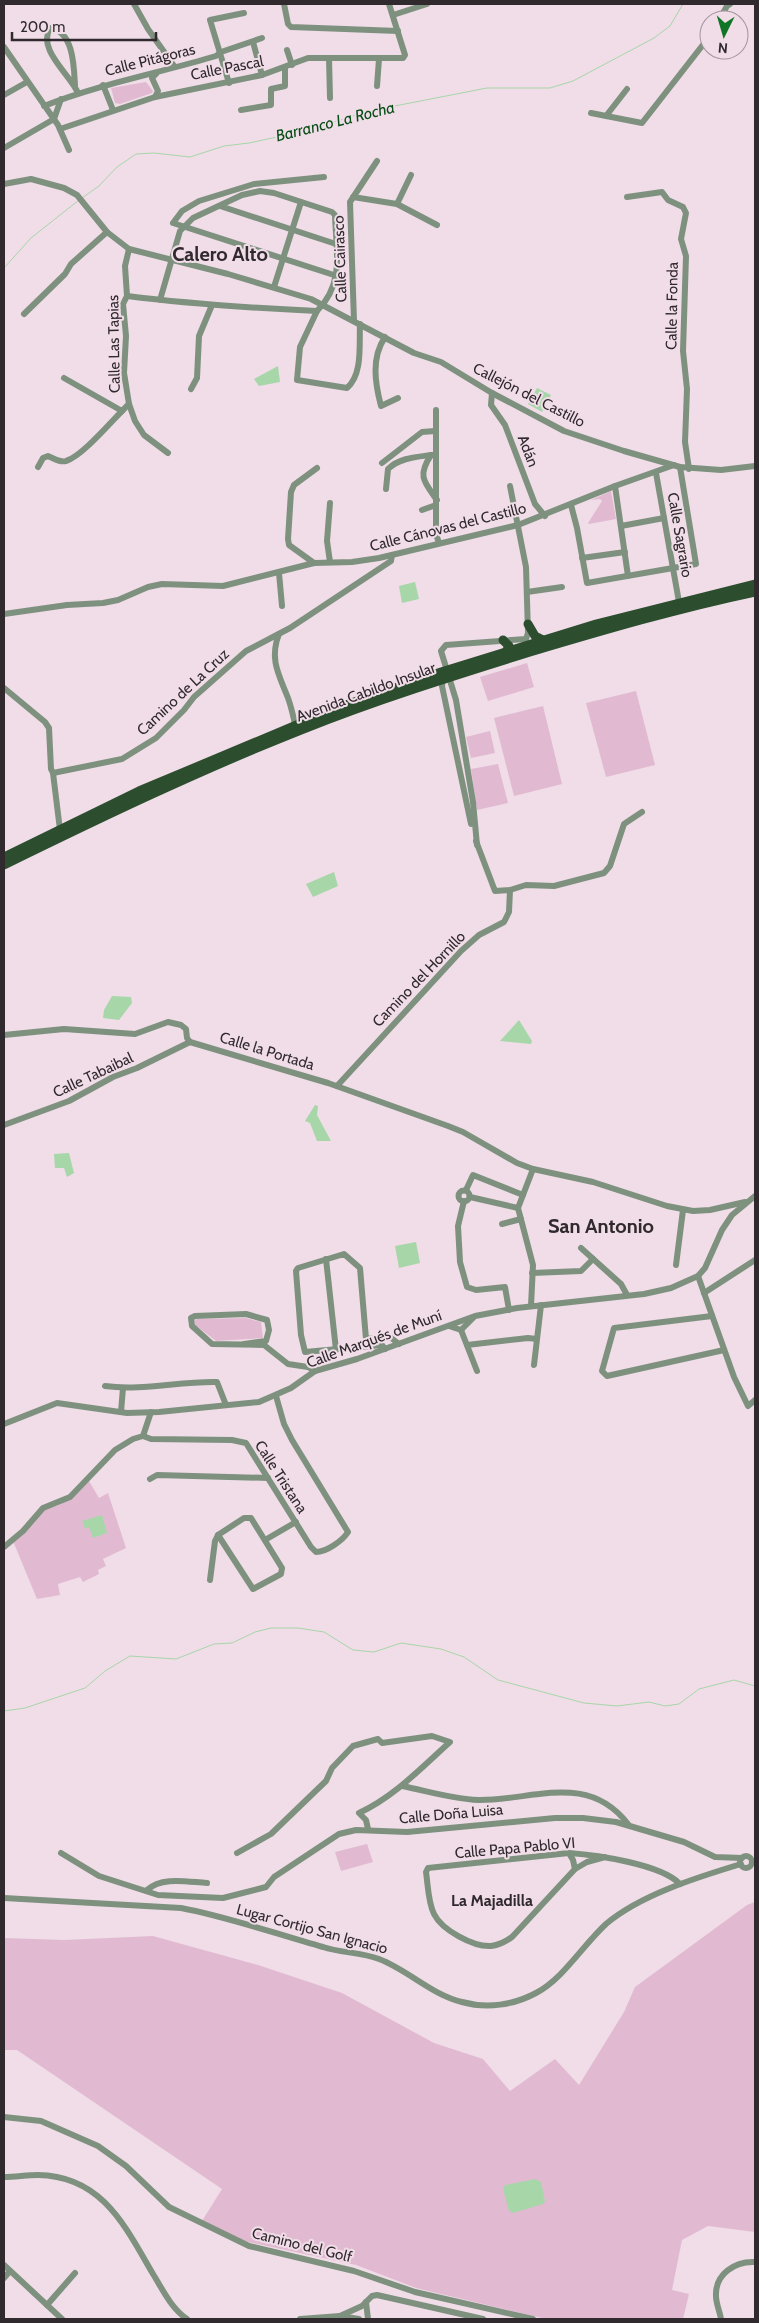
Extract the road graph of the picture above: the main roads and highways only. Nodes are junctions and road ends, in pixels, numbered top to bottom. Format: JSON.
{"nodes":[{"id":1,"x":755,"y":583,"type":"edge"},
{"id":2,"x":755,"y":592,"type":"edge"},
{"id":3,"x":755,"y":596,"type":"edge"},
{"id":4,"x":726,"y":598,"type":"junction"},
{"id":5,"x":528,"y":624,"type":"road end"},
{"id":6,"x":526,"y":639,"type":"road end"},
{"id":7,"x":504,"y":640,"type":"road end"},
{"id":8,"x":543,"y":640,"type":"junction"},
{"id":9,"x":506,"y":652,"type":"junction"},
{"id":10,"x":4,"y":857,"type":"edge"},
{"id":11,"x":4,"y":864,"type":"edge"}],
"edges":[{"from":1,"to":8,"type":"main road","name":"Avenida Cabildo Insular"},
{"from":2,"to":4,"type":"main road","name":"Avenida Cabildo Insular"},
{"from":3,"to":4,"type":"main road"},
{"from":4,"to":11,"type":"main road","name":"Avenida Cabildo Insular"},
{"from":5,"to":8,"type":"main road"},
{"from":6,"to":8,"type":"main road"},
{"from":7,"to":9,"type":"main road"},
{"from":8,"to":9,"type":"main road","name":"Avenida Cabildo Insular"},
{"from":9,"to":10,"type":"main road","name":"Avenida Cabildo Insular"}]}
